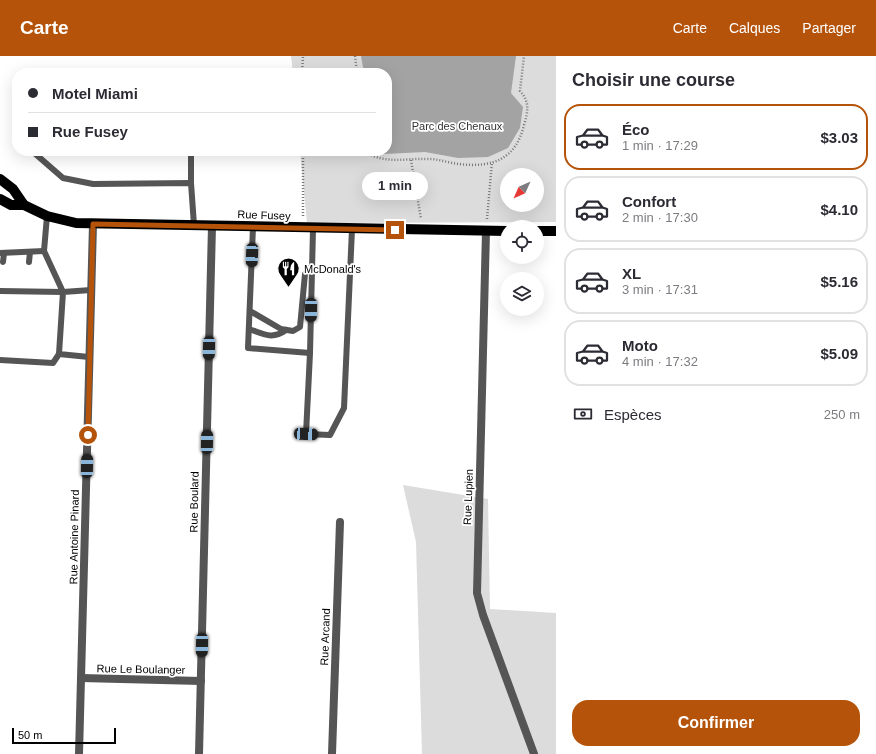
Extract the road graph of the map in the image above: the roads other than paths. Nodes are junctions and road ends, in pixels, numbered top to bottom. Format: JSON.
{"nodes":[{"id":1,"x":38,"y":156,"type":"edge"},
{"id":2,"x":190,"y":156,"type":"edge"},
{"id":3,"x":0,"y":179,"type":"edge"},
{"id":4,"x":192,"y":183,"type":"junction"},
{"id":5,"x":0,"y":200,"type":"edge"},
{"id":6,"x":24,"y":205,"type":"junction"},
{"id":7,"x":47,"y":216,"type":"junction"},
{"id":8,"x":93,"y":224,"type":"junction"},
{"id":9,"x":194,"y":226,"type":"junction"},
{"id":10,"x":212,"y":226,"type":"junction"},
{"id":11,"x":253,"y":227,"type":"junction"},
{"id":12,"x":308,"y":228,"type":"junction"},
{"id":13,"x":352,"y":229,"type":"junction"},
{"id":14,"x":486,"y":231,"type":"junction"},
{"id":15,"x":500,"y":231,"type":"edge"},
{"id":16,"x":544,"y":231,"type":"edge"},
{"id":17,"x":556,"y":231,"type":"edge"},
{"id":18,"x":44,"y":251,"type":"junction"},
{"id":19,"x":30,"y":252,"type":"junction"},
{"id":20,"x":2,"y":253,"type":"edge"},
{"id":21,"x":3,"y":262,"type":"dead end"},
{"id":22,"x":29,"y":262,"type":"dead end"},
{"id":23,"x":312,"y":266,"type":"junction"},
{"id":24,"x":91,"y":290,"type":"junction"},
{"id":25,"x":0,"y":291,"type":"edge"},
{"id":26,"x":63,"y":292,"type":"junction"},
{"id":27,"x":250,"y":311,"type":"junction"},
{"id":28,"x":249,"y":329,"type":"junction"},
{"id":29,"x":286,"y":330,"type":"junction"},
{"id":30,"x":310,"y":353,"type":"junction"},
{"id":31,"x":60,"y":354,"type":"junction"},
{"id":32,"x":90,"y":357,"type":"junction"},
{"id":33,"x":0,"y":360,"type":"edge"},
{"id":34,"x":340,"y":522,"type":"dead end"},
{"id":35,"x":82,"y":678,"type":"junction"},
{"id":36,"x":201,"y":681,"type":"junction"},
{"id":37,"x":79,"y":754,"type":"edge"},
{"id":38,"x":199,"y":754,"type":"edge"},
{"id":39,"x":332,"y":754,"type":"edge"},
{"id":40,"x":534,"y":754,"type":"edge"}],
"edges":[{"from":1,"to":4,"type":"lane"},
{"from":2,"to":4,"type":"lane"},
{"from":3,"to":6,"type":"main road","name":"Rue Fusey"},
{"from":4,"to":9,"type":"lane"},
{"from":5,"to":6,"type":"main road","name":"Rue Fusey"},
{"from":6,"to":7,"type":"main road","name":"Rue Fusey"},
{"from":7,"to":8,"type":"main road","name":"Rue Fusey"},
{"from":7,"to":18,"type":"lane"},
{"from":8,"to":9,"type":"main road","name":"Rue Fusey"},
{"from":8,"to":24,"type":"street","name":"Rue Antoine Pinard"},
{"from":9,"to":10,"type":"main road","name":"Rue Fusey"},
{"from":10,"to":11,"type":"main road","name":"Rue Fusey"},
{"from":10,"to":36,"type":"street","name":"Rue Boulard"},
{"from":11,"to":12,"type":"main road","name":"Rue Fusey"},
{"from":11,"to":27,"type":"lane"},
{"from":12,"to":13,"type":"main road","name":"Rue Fusey"},
{"from":12,"to":23,"type":"lane"},
{"from":13,"to":14,"type":"main road","name":"Rue Fusey"},
{"from":13,"to":30,"type":"lane"},
{"from":14,"to":15,"type":"main road","name":"Rue Fusey"},
{"from":14,"to":40,"type":"street","name":"Rue Lupien"},
{"from":16,"to":17,"type":"main road"},
{"from":18,"to":19,"type":"lane"},
{"from":18,"to":26,"type":"lane"},
{"from":19,"to":20,"type":"lane"},
{"from":19,"to":22,"type":"lane"},
{"from":20,"to":21,"type":"lane"},
{"from":23,"to":29,"type":"lane"},
{"from":23,"to":30,"type":"lane"},
{"from":24,"to":26,"type":"lane"},
{"from":24,"to":32,"type":"street","name":"Rue Antoine Pinard"},
{"from":25,"to":26,"type":"lane"},
{"from":26,"to":31,"type":"lane"},
{"from":27,"to":28,"type":"lane"},
{"from":27,"to":29,"type":"lane"},
{"from":28,"to":29,"type":"lane"},
{"from":28,"to":30,"type":"lane"},
{"from":31,"to":32,"type":"lane"},
{"from":31,"to":33,"type":"lane"},
{"from":32,"to":35,"type":"street","name":"Rue Antoine Pinard"},
{"from":34,"to":39,"type":"street","name":"Rue Arcand"},
{"from":35,"to":36,"type":"street","name":"Rue Le Boulanger"},
{"from":35,"to":37,"type":"street","name":"Rue Antoine Pinard"},
{"from":36,"to":38,"type":"street","name":"Rue Boulard"}]}
